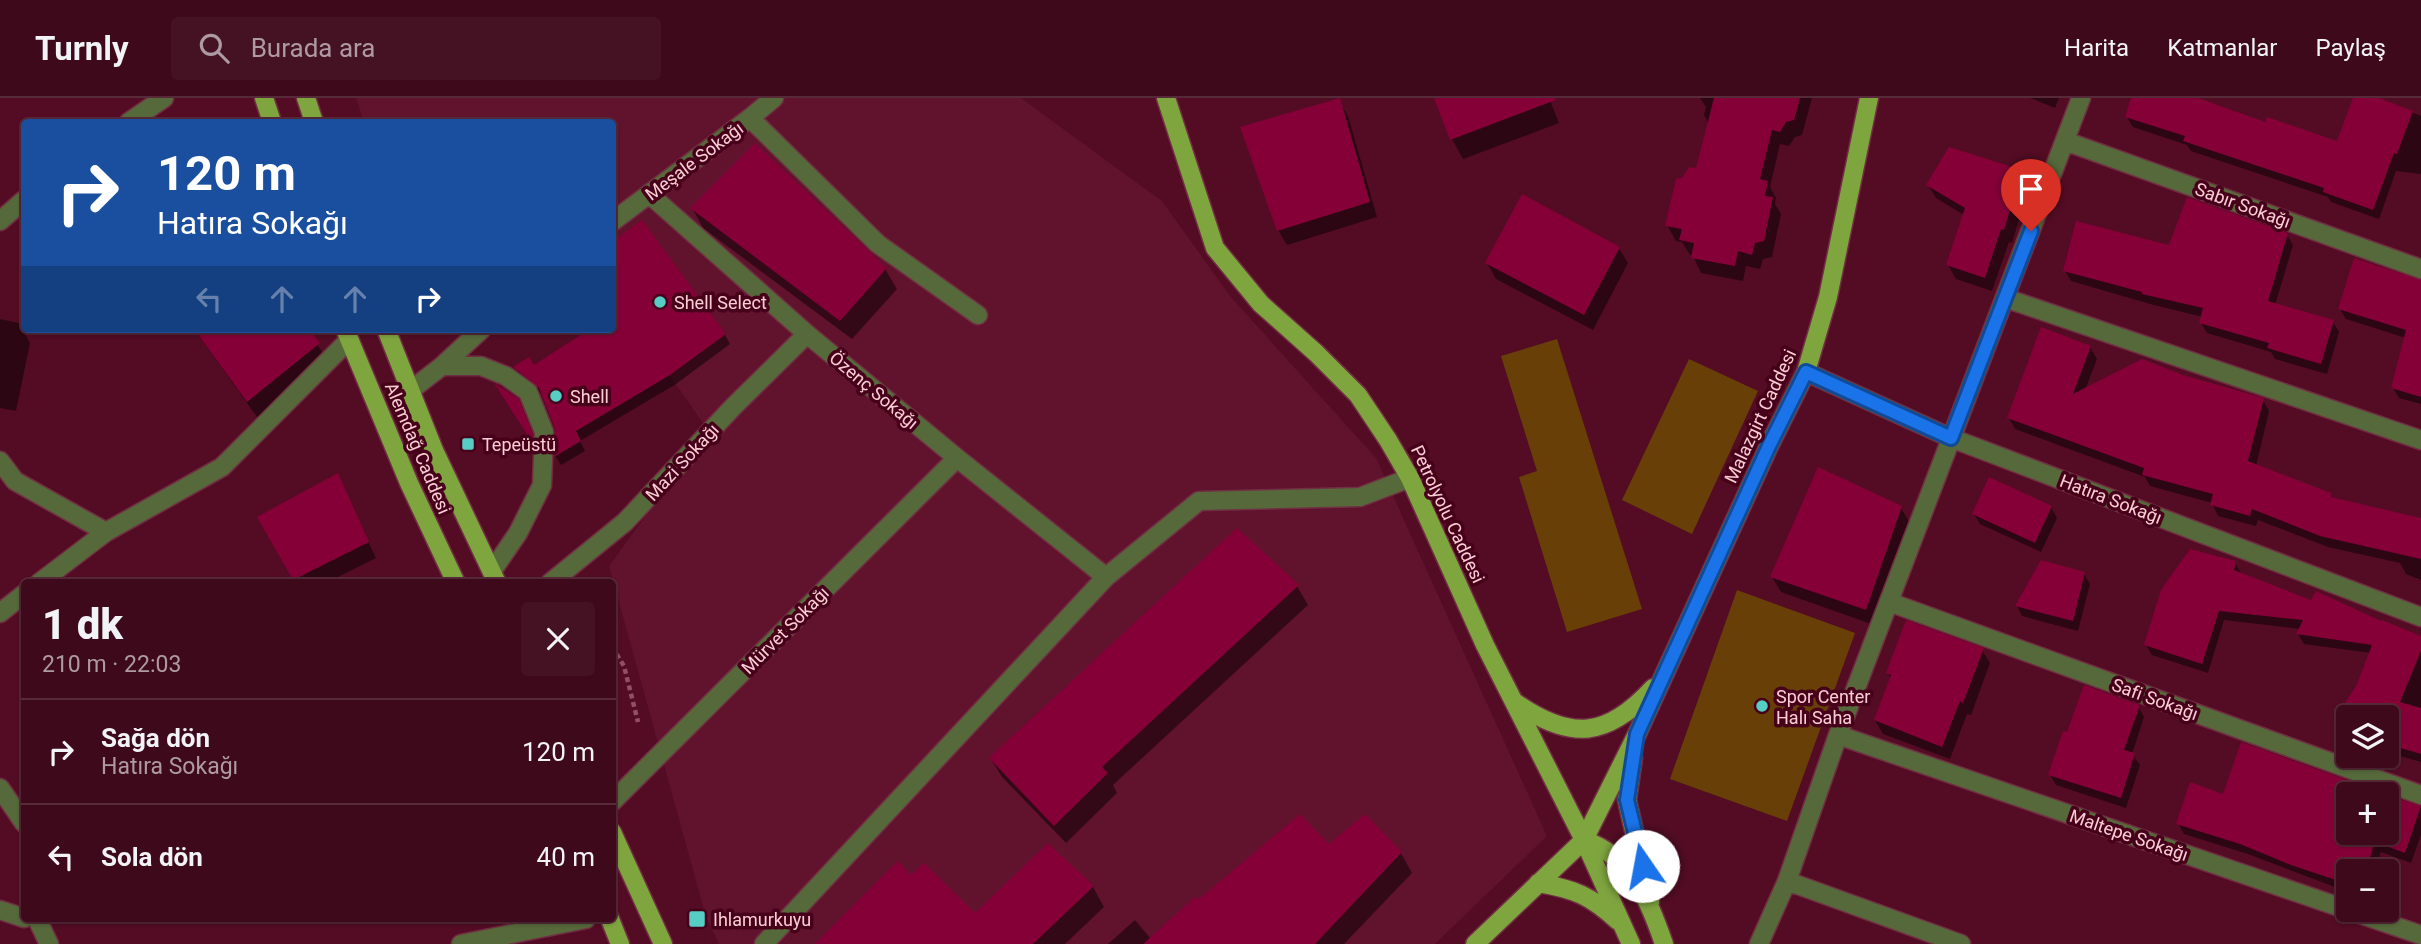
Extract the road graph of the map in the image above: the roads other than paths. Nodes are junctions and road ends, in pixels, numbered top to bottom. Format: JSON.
{"nodes":[{"id":1,"x":164,"y":98,"type":"edge"},
{"id":2,"x":264,"y":98,"type":"edge"},
{"id":3,"x":306,"y":98,"type":"edge"},
{"id":4,"x":774,"y":98,"type":"edge"},
{"id":5,"x":1166,"y":98,"type":"edge"},
{"id":6,"x":1869,"y":98,"type":"edge"},
{"id":7,"x":2081,"y":98,"type":"edge"},
{"id":8,"x":750,"y":118,"type":"junction"},
{"id":9,"x":133,"y":119,"type":"edge"},
{"id":10,"x":271,"y":119,"type":"edge"},
{"id":11,"x":313,"y":119,"type":"edge"},
{"id":12,"x":2065,"y":141,"type":"junction"},
{"id":13,"x":649,"y":194,"type":"junction"},
{"id":14,"x":21,"y":203,"type":"edge"},
{"id":15,"x":616,"y":219,"type":"edge"},
{"id":16,"x":0,"y":222,"type":"edge"},
{"id":17,"x":2421,"y":269,"type":"edge"},
{"id":18,"x":2005,"y":298,"type":"junction"},
{"id":19,"x":978,"y":315,"type":"dead end"},
{"id":20,"x":388,"y":333,"type":"edge"},
{"id":21,"x":478,"y":333,"type":"edge"},
{"id":22,"x":347,"y":334,"type":"edge"},
{"id":23,"x":807,"y":334,"type":"junction"},
{"id":24,"x":442,"y":366,"type":"junction"},
{"id":25,"x":1806,"y":372,"type":"junction"},
{"id":26,"x":411,"y":390,"type":"junction"},
{"id":27,"x":1951,"y":438,"type":"junction"},
{"id":28,"x":2421,"y":440,"type":"edge"},
{"id":29,"x":957,"y":458,"type":"junction"},
{"id":30,"x":0,"y":461,"type":"edge"},
{"id":31,"x":1410,"y":478,"type":"junction"},
{"id":32,"x":106,"y":532,"type":"junction"},
{"id":33,"x":495,"y":577,"type":"edge"},
{"id":34,"x":1106,"y":577,"type":"junction"},
{"id":35,"x":44,"y":579,"type":"edge"},
{"id":36,"x":454,"y":579,"type":"edge"},
{"id":37,"x":555,"y":579,"type":"edge"},
{"id":38,"x":21,"y":596,"type":"edge"},
{"id":39,"x":1889,"y":602,"type":"junction"},
{"id":40,"x":0,"y":612,"type":"edge"},
{"id":41,"x":2421,"y":617,"type":"edge"},
{"id":42,"x":1660,"y":682,"type":"junction"},
{"id":43,"x":1513,"y":701,"type":"junction"},
{"id":44,"x":1637,"y":734,"type":"junction"},
{"id":45,"x":1838,"y":735,"type":"junction"},
{"id":46,"x":0,"y":788,"type":"edge"},
{"id":47,"x":2421,"y":796,"type":"edge"},
{"id":48,"x":616,"y":798,"type":"edge"},
{"id":49,"x":21,"y":819,"type":"edge"},
{"id":50,"x":1584,"y":840,"type":"junction"},
{"id":51,"x":616,"y":841,"type":"edge"},
{"id":52,"x":1787,"y":881,"type":"junction"},
{"id":53,"x":1538,"y":883,"type":"junction"},
{"id":54,"x":1650,"y":902,"type":"junction"},
{"id":55,"x":0,"y":910,"type":"edge"},
{"id":56,"x":21,"y":916,"type":"edge"},
{"id":57,"x":34,"y":922,"type":"edge"},
{"id":58,"x":571,"y":922,"type":"edge"},
{"id":59,"x":611,"y":922,"type":"edge"},
{"id":60,"x":1621,"y":925,"type":"junction"},
{"id":61,"x":2421,"y":935,"type":"edge"},
{"id":62,"x":49,"y":944,"type":"edge"},
{"id":63,"x":461,"y":944,"type":"edge"},
{"id":64,"x":620,"y":944,"type":"edge"},
{"id":65,"x":663,"y":944,"type":"edge"},
{"id":66,"x":764,"y":944,"type":"edge"},
{"id":67,"x":1475,"y":944,"type":"edge"},
{"id":68,"x":1631,"y":944,"type":"edge"},
{"id":69,"x":1664,"y":944,"type":"edge"},
{"id":70,"x":1759,"y":944,"type":"edge"},
{"id":71,"x":1961,"y":944,"type":"edge"}],
"edges":[{"from":1,"to":9,"type":"street"},
{"from":2,"to":10,"type":"main road"},
{"from":3,"to":11,"type":"main road"},
{"from":4,"to":8,"type":"street","name":"Meşale Sokağı"},
{"from":5,"to":31,"type":"main road","name":"Petrolyolu Caddesi"},
{"from":6,"to":25,"type":"main road","name":"Malazgirt Caddesi"},
{"from":7,"to":12,"type":"street"},
{"from":8,"to":13,"type":"street","name":"Meşale Sokağı"},
{"from":8,"to":19,"type":"street"},
{"from":12,"to":17,"type":"street","name":"Sabır Sokağı"},
{"from":12,"to":18,"type":"street"},
{"from":13,"to":15,"type":"street","name":"Meşale Sokağı"},
{"from":13,"to":23,"type":"street","name":"Özenç Sokağı"},
{"from":14,"to":16,"type":"street"},
{"from":18,"to":27,"type":"street"},
{"from":18,"to":28,"type":"street"},
{"from":20,"to":26,"type":"main road","name":"Alemdağ Caddesi"},
{"from":21,"to":24,"type":"street"},
{"from":22,"to":32,"type":"street"},
{"from":22,"to":36,"type":"main road","name":"Alemdağ Caddesi"},
{"from":23,"to":29,"type":"street","name":"Özenç Sokağı"},
{"from":23,"to":37,"type":"street","name":"Mazi Sokağı"},
{"from":24,"to":26,"type":"street"},
{"from":24,"to":33,"type":"street"},
{"from":25,"to":27,"type":"street","name":"Hatıra Sokağı"},
{"from":25,"to":42,"type":"main road","name":"Malazgirt Caddesi"},
{"from":26,"to":33,"type":"main road","name":"Alemdağ Caddesi"},
{"from":27,"to":39,"type":"street"},
{"from":27,"to":41,"type":"street","name":"Hatıra Sokağı"},
{"from":29,"to":34,"type":"street","name":"Özenç Sokağı"},
{"from":29,"to":48,"type":"street","name":"Mürvet Sokağı"},
{"from":30,"to":32,"type":"street"},
{"from":31,"to":34,"type":"street"},
{"from":31,"to":43,"type":"main road","name":"Petrolyolu Caddesi"},
{"from":32,"to":35,"type":"street"},
{"from":34,"to":66,"type":"street"},
{"from":38,"to":40,"type":"street"},
{"from":39,"to":45,"type":"street"},
{"from":39,"to":47,"type":"street","name":"Safi Sokağı"},
{"from":42,"to":43,"type":"main road"},
{"from":42,"to":44,"type":"main road","name":"Malazgirt Caddesi"},
{"from":43,"to":50,"type":"main road","name":"Petrolyolu Caddesi"},
{"from":44,"to":50,"type":"main road","name":"Malazgirt Caddesi"},
{"from":44,"to":54,"type":"main road","name":"Malazgirt Caddesi"},
{"from":45,"to":52,"type":"street"},
{"from":45,"to":61,"type":"street","name":"Maltepe Sokağı"},
{"from":46,"to":49,"type":"street"},
{"from":50,"to":53,"type":"main road","name":"Malazgirt Caddesi"},
{"from":50,"to":54,"type":"main road"},
{"from":50,"to":60,"type":"main road","name":"Petrolyolu Caddesi"},
{"from":51,"to":65,"type":"main road"},
{"from":52,"to":70,"type":"street"},
{"from":52,"to":71,"type":"street"},
{"from":53,"to":60,"type":"main road"},
{"from":53,"to":67,"type":"main road","name":"Malazgirt Caddesi"},
{"from":54,"to":69,"type":"main road"},
{"from":55,"to":56,"type":"street"},
{"from":57,"to":62,"type":"street"},
{"from":58,"to":63,"type":"street"},
{"from":59,"to":64,"type":"main road"},
{"from":60,"to":68,"type":"main road","name":"Petrolyolu Caddesi"}]}
